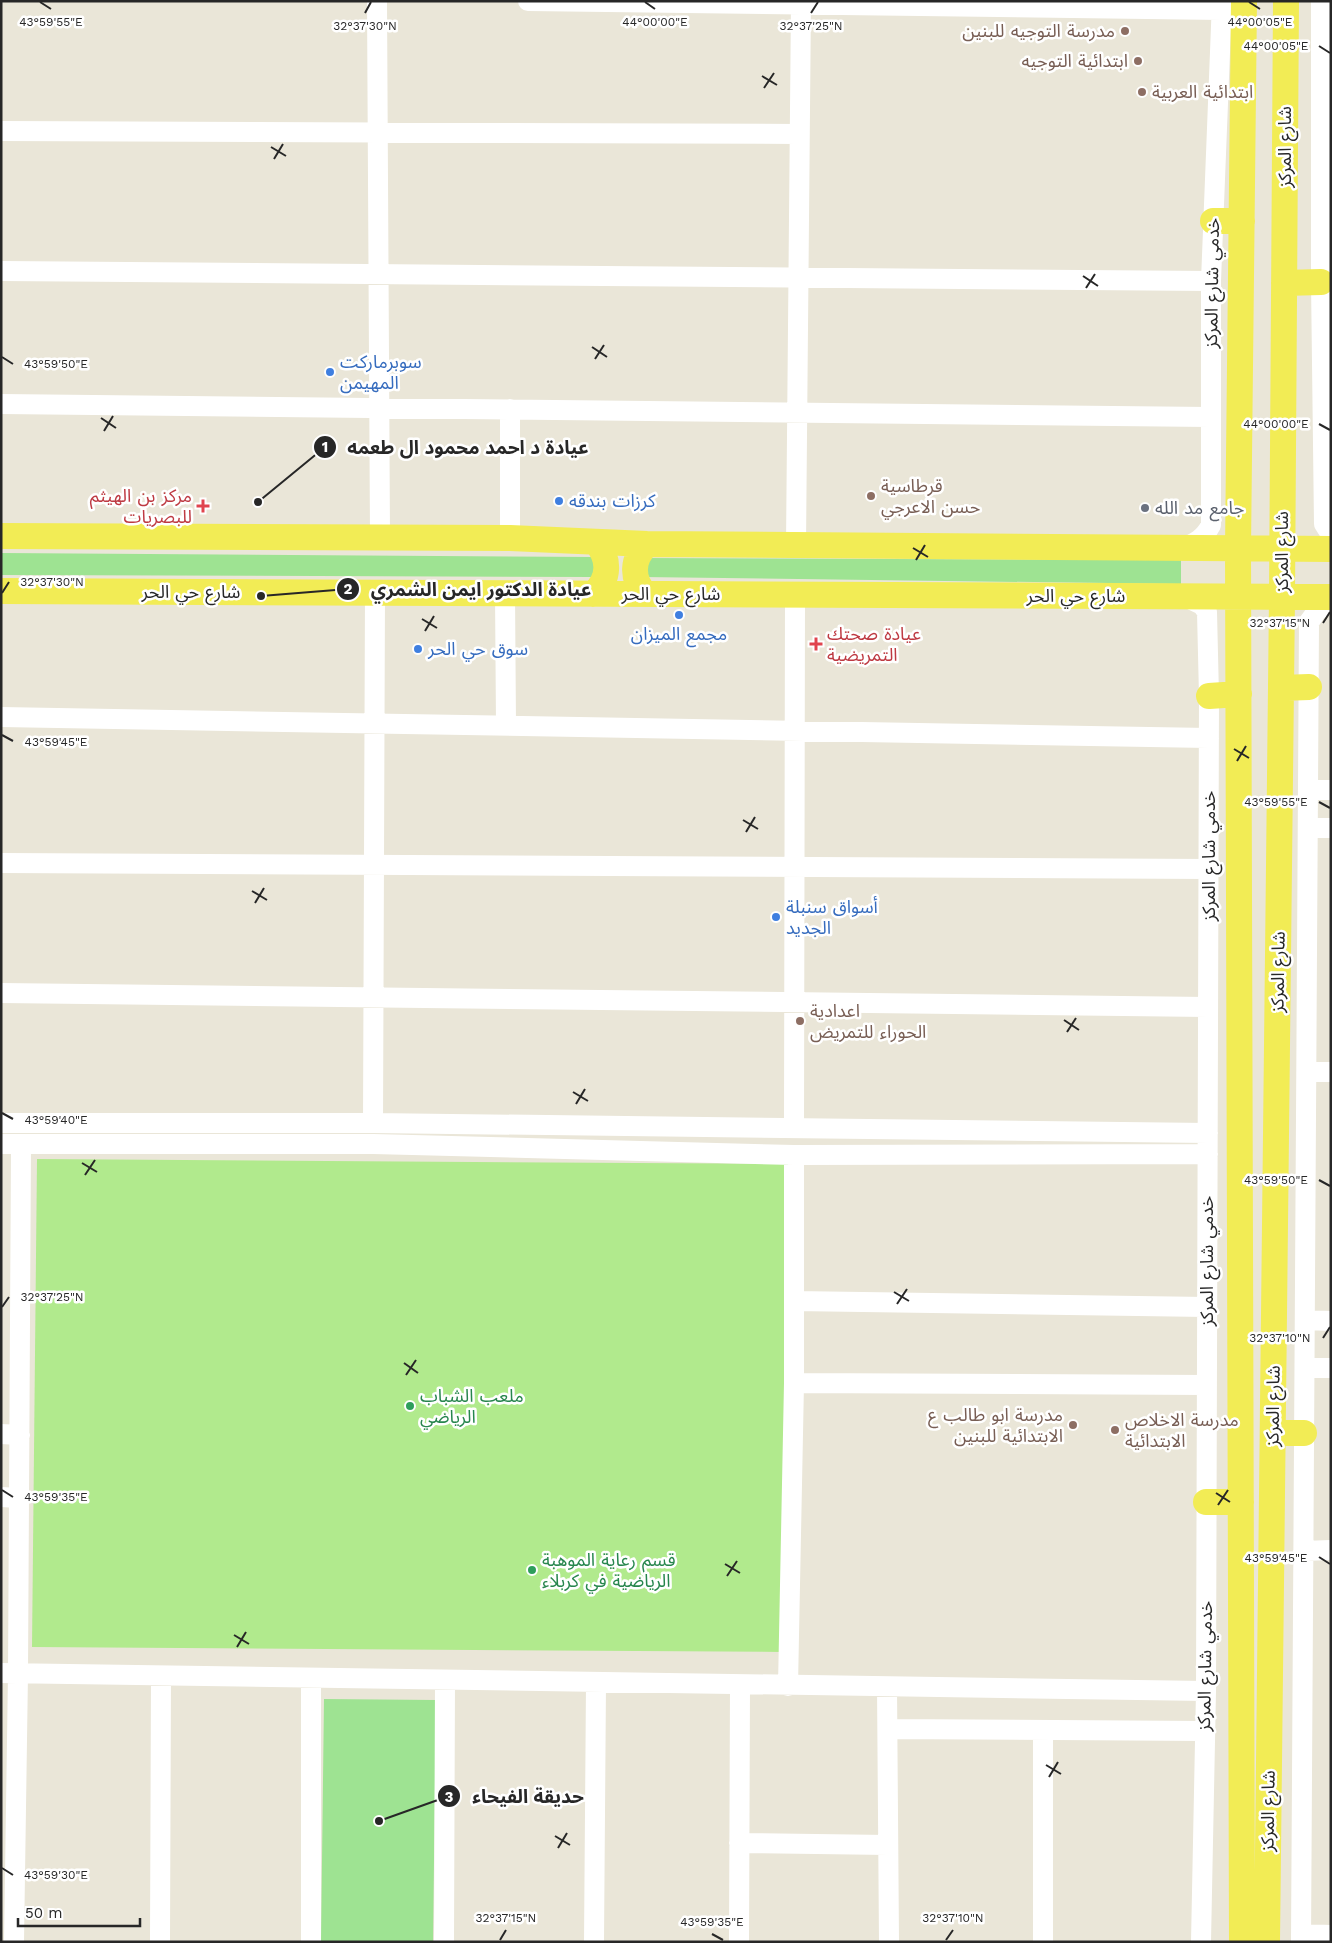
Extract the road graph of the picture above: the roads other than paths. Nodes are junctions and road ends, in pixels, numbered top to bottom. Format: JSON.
{"nodes":[{"id":1,"x":377,"y":1,"type":"edge"},
{"id":2,"x":528,"y":1,"type":"edge"},
{"id":3,"x":1286,"y":1,"type":"edge"},
{"id":4,"x":801,"y":3,"type":"edge"},
{"id":5,"x":1229,"y":4,"type":"edge"},
{"id":6,"x":1325,"y":8,"type":"edge"},
{"id":7,"x":1,"y":130,"type":"edge"},
{"id":8,"x":378,"y":132,"type":"junction"},
{"id":9,"x":799,"y":134,"type":"junction"},
{"id":10,"x":1326,"y":187,"type":"edge"},
{"id":11,"x":1214,"y":221,"type":"junction"},
{"id":12,"x":1242,"y":221,"type":"junction"},
{"id":13,"x":1,"y":270,"type":"edge"},
{"id":14,"x":379,"y":274,"type":"junction"},
{"id":15,"x":798,"y":277,"type":"junction"},
{"id":16,"x":1211,"y":281,"type":"junction"},
{"id":17,"x":1320,"y":282,"type":"junction"},
{"id":18,"x":1284,"y":283,"type":"junction"},
{"id":19,"x":1,"y":404,"type":"edge"},
{"id":20,"x":379,"y":408,"type":"junction"},
{"id":21,"x":510,"y":409,"type":"junction"},
{"id":22,"x":797,"y":412,"type":"junction"},
{"id":23,"x":1210,"y":417,"type":"junction"},
{"id":24,"x":1331,"y":535,"type":"edge"},
{"id":25,"x":1,"y":536,"type":"edge"},
{"id":26,"x":380,"y":537,"type":"junction"},
{"id":27,"x":510,"y":538,"type":"junction"},
{"id":28,"x":596,"y":542,"type":"junction"},
{"id":29,"x":647,"y":544,"type":"junction"},
{"id":30,"x":796,"y":545,"type":"junction"},
{"id":31,"x":1180,"y":548,"type":"junction"},
{"id":32,"x":1238,"y":549,"type":"junction"},
{"id":33,"x":1281,"y":549,"type":"junction"},
{"id":34,"x":1331,"y":549,"type":"edge"},
{"id":35,"x":1,"y":591,"type":"edge"},
{"id":36,"x":376,"y":593,"type":"junction"},
{"id":37,"x":505,"y":594,"type":"junction"},
{"id":38,"x":593,"y":594,"type":"junction"},
{"id":39,"x":645,"y":594,"type":"junction"},
{"id":40,"x":795,"y":595,"type":"junction"},
{"id":41,"x":1181,"y":596,"type":"junction"},
{"id":42,"x":1239,"y":597,"type":"junction"},
{"id":43,"x":1282,"y":597,"type":"junction"},
{"id":44,"x":1324,"y":598,"type":"edge"},
{"id":45,"x":1309,"y":687,"type":"junction"},
{"id":46,"x":1281,"y":688,"type":"junction"},
{"id":47,"x":1239,"y":694,"type":"junction"},
{"id":48,"x":1209,"y":696,"type":"junction"},
{"id":49,"x":1,"y":717,"type":"edge"},
{"id":50,"x":374,"y":723,"type":"junction"},
{"id":51,"x":506,"y":726,"type":"junction"},
{"id":52,"x":796,"y":730,"type":"junction"},
{"id":53,"x":1209,"y":738,"type":"junction"},
{"id":54,"x":1308,"y":790,"type":"junction"},
{"id":55,"x":1331,"y":790,"type":"edge"},
{"id":56,"x":1308,"y":828,"type":"junction"},
{"id":57,"x":1331,"y":828,"type":"edge"},
{"id":58,"x":1,"y":863,"type":"edge"},
{"id":59,"x":374,"y":865,"type":"junction"},
{"id":60,"x":795,"y":867,"type":"junction"},
{"id":61,"x":1209,"y":869,"type":"junction"},
{"id":62,"x":1,"y":993,"type":"edge"},
{"id":63,"x":374,"y":997,"type":"junction"},
{"id":64,"x":794,"y":1002,"type":"junction"},
{"id":65,"x":1208,"y":1008,"type":"junction"},
{"id":66,"x":1306,"y":1072,"type":"junction"},
{"id":67,"x":1331,"y":1072,"type":"edge"},
{"id":68,"x":1,"y":1123,"type":"edge"},
{"id":69,"x":168,"y":1123,"type":"junction"},
{"id":70,"x":373,"y":1123,"type":"junction"},
{"id":71,"x":794,"y":1128,"type":"junction"},
{"id":72,"x":1208,"y":1133,"type":"junction"},
{"id":73,"x":11,"y":1144,"type":"edge"},
{"id":74,"x":168,"y":1144,"type":"junction"},
{"id":75,"x":1208,"y":1154,"type":"junction"},
{"id":76,"x":794,"y":1155,"type":"junction"},
{"id":77,"x":794,"y":1301,"type":"junction"},
{"id":78,"x":1207,"y":1307,"type":"junction"},
{"id":79,"x":1305,"y":1320,"type":"junction"},
{"id":80,"x":1331,"y":1321,"type":"edge"},
{"id":81,"x":1305,"y":1368,"type":"junction"},
{"id":82,"x":1331,"y":1368,"type":"edge"},
{"id":83,"x":794,"y":1383,"type":"junction"},
{"id":84,"x":1207,"y":1385,"type":"junction"},
{"id":85,"x":1273,"y":1433,"type":"junction"},
{"id":86,"x":1304,"y":1434,"type":"junction"},
{"id":87,"x":11,"y":1435,"type":"edge"},
{"id":88,"x":10,"y":1497,"type":"edge"},
{"id":89,"x":1206,"y":1502,"type":"junction"},
{"id":90,"x":1241,"y":1502,"type":"junction"},
{"id":91,"x":1304,"y":1550,"type":"junction"},
{"id":92,"x":1331,"y":1550,"type":"edge"},
{"id":93,"x":10,"y":1673,"type":"edge"},
{"id":94,"x":161,"y":1676,"type":"junction"},
{"id":95,"x":311,"y":1678,"type":"junction"},
{"id":96,"x":445,"y":1680,"type":"junction"},
{"id":97,"x":596,"y":1683,"type":"junction"},
{"id":98,"x":740,"y":1685,"type":"junction"},
{"id":99,"x":788,"y":1686,"type":"junction"},
{"id":100,"x":887,"y":1687,"type":"junction"},
{"id":101,"x":1206,"y":1691,"type":"junction"},
{"id":102,"x":888,"y":1729,"type":"junction"},
{"id":103,"x":1043,"y":1730,"type":"junction"},
{"id":104,"x":1204,"y":1731,"type":"junction"},
{"id":105,"x":9,"y":1785,"type":"edge"},
{"id":106,"x":739,"y":1843,"type":"junction"},
{"id":107,"x":888,"y":1845,"type":"junction"},
{"id":108,"x":1331,"y":1934,"type":"edge"},
{"id":109,"x":1301,"y":1938,"type":"edge"},
{"id":110,"x":14,"y":1942,"type":"edge"},
{"id":111,"x":160,"y":1942,"type":"edge"},
{"id":112,"x":311,"y":1942,"type":"edge"},
{"id":113,"x":444,"y":1942,"type":"edge"},
{"id":114,"x":594,"y":1942,"type":"edge"},
{"id":115,"x":739,"y":1942,"type":"edge"},
{"id":116,"x":889,"y":1942,"type":"edge"},
{"id":117,"x":1043,"y":1942,"type":"edge"},
{"id":118,"x":1201,"y":1942,"type":"edge"},
{"id":119,"x":1242,"y":1942,"type":"edge"},
{"id":120,"x":1267,"y":1942,"type":"edge"}],
"edges":[{"from":1,"to":8,"type":"street"},
{"from":2,"to":4,"type":"street"},
{"from":3,"to":18,"type":"main road","name":"شارع المركز"},
{"from":4,"to":5,"type":"street"},
{"from":4,"to":9,"type":"street"},
{"from":5,"to":11,"type":"street","name":"خدمي شارع المركز"},
{"from":5,"to":12,"type":"main road","name":"شارع المركز"},
{"from":6,"to":10,"type":"street"},
{"from":7,"to":8,"type":"street"},
{"from":8,"to":9,"type":"street"},
{"from":8,"to":14,"type":"street"},
{"from":9,"to":15,"type":"street"},
{"from":10,"to":17,"type":"street"},
{"from":11,"to":12,"type":"main road"},
{"from":11,"to":16,"type":"street","name":"خدمي شارع المركز"},
{"from":12,"to":32,"type":"main road","name":"شارع المركز"},
{"from":13,"to":14,"type":"street"},
{"from":14,"to":15,"type":"street"},
{"from":14,"to":20,"type":"street"},
{"from":15,"to":16,"type":"street"},
{"from":15,"to":22,"type":"street"},
{"from":16,"to":23,"type":"street","name":"خدمي شارع المركز"},
{"from":17,"to":18,"type":"main road"},
{"from":17,"to":24,"type":"street"},
{"from":18,"to":33,"type":"main road","name":"شارع المركز"},
{"from":19,"to":20,"type":"street"},
{"from":20,"to":21,"type":"street"},
{"from":20,"to":26,"type":"street"},
{"from":21,"to":22,"type":"street"},
{"from":21,"to":27,"type":"street"},
{"from":22,"to":23,"type":"street"},
{"from":22,"to":30,"type":"street"},
{"from":23,"to":31,"type":"street","name":"خدمي شارع المركز"},
{"from":25,"to":26,"type":"main road"},
{"from":26,"to":27,"type":"main road"},
{"from":27,"to":28,"type":"main road"},
{"from":28,"to":29,"type":"main road"},
{"from":28,"to":38,"type":"main road"},
{"from":29,"to":30,"type":"main road"},
{"from":29,"to":39,"type":"main road"},
{"from":30,"to":31,"type":"main road"},
{"from":31,"to":32,"type":"main road"},
{"from":32,"to":33,"type":"main road"},
{"from":32,"to":42,"type":"main road","name":"شارع المركز"},
{"from":33,"to":34,"type":"main road"},
{"from":33,"to":43,"type":"main road","name":"شارع المركز"},
{"from":35,"to":36,"type":"main road","name":"شارع حي الحر"},
{"from":36,"to":37,"type":"main road","name":"شارع حي الحر"},
{"from":36,"to":50,"type":"street"},
{"from":37,"to":38,"type":"main road","name":"شارع حي الحر"},
{"from":37,"to":51,"type":"street"},
{"from":38,"to":39,"type":"main road","name":"شارع حي الحر"},
{"from":39,"to":40,"type":"main road","name":"شارع حي الحر"},
{"from":40,"to":41,"type":"main road","name":"شارع حي الحر"},
{"from":40,"to":52,"type":"street"},
{"from":41,"to":42,"type":"main road","name":"شارع حي الحر"},
{"from":41,"to":48,"type":"street","name":"خدمي شارع المركز"},
{"from":42,"to":43,"type":"main road","name":"شارع حي الحر"},
{"from":42,"to":47,"type":"main road","name":"شارع المركز"},
{"from":43,"to":44,"type":"main road","name":"شارع حي الحر"},
{"from":43,"to":46,"type":"main road","name":"شارع المركز"},
{"from":44,"to":45,"type":"street"},
{"from":45,"to":46,"type":"main road"},
{"from":45,"to":54,"type":"street"},
{"from":46,"to":85,"type":"main road","name":"شارع المركز"},
{"from":47,"to":48,"type":"main road"},
{"from":47,"to":90,"type":"main road","name":"شارع المركز"},
{"from":48,"to":53,"type":"street","name":"خدمي شارع المركز"},
{"from":49,"to":50,"type":"street"},
{"from":50,"to":51,"type":"street"},
{"from":50,"to":59,"type":"street"},
{"from":51,"to":52,"type":"street"},
{"from":52,"to":53,"type":"street"},
{"from":52,"to":60,"type":"street"},
{"from":53,"to":61,"type":"street","name":"خدمي شارع المركز"},
{"from":54,"to":55,"type":"street"},
{"from":54,"to":56,"type":"street"},
{"from":56,"to":57,"type":"street"},
{"from":56,"to":66,"type":"street"},
{"from":58,"to":59,"type":"street"},
{"from":59,"to":60,"type":"street"},
{"from":59,"to":63,"type":"street"},
{"from":60,"to":61,"type":"street"},
{"from":60,"to":64,"type":"street"},
{"from":61,"to":65,"type":"street","name":"خدمي شارع المركز"},
{"from":62,"to":63,"type":"street"},
{"from":63,"to":64,"type":"street"},
{"from":63,"to":70,"type":"street"},
{"from":64,"to":65,"type":"street"},
{"from":64,"to":71,"type":"street"},
{"from":65,"to":72,"type":"street","name":"خدمي شارع المركز"},
{"from":66,"to":67,"type":"street"},
{"from":66,"to":79,"type":"street"},
{"from":68,"to":69,"type":"street"},
{"from":69,"to":70,"type":"street"},
{"from":69,"to":74,"type":"street"},
{"from":70,"to":71,"type":"street"},
{"from":71,"to":72,"type":"street"},
{"from":72,"to":75,"type":"street","name":"خدمي شارع المركز"},
{"from":73,"to":74,"type":"street"},
{"from":73,"to":87,"type":"street"},
{"from":74,"to":76,"type":"street"},
{"from":75,"to":76,"type":"street"},
{"from":75,"to":78,"type":"street","name":"خدمي شارع المركز"},
{"from":76,"to":77,"type":"street"},
{"from":77,"to":78,"type":"street"},
{"from":77,"to":83,"type":"street"},
{"from":78,"to":84,"type":"street","name":"خدمي شارع المركز"},
{"from":79,"to":80,"type":"street"},
{"from":79,"to":81,"type":"street"},
{"from":81,"to":82,"type":"street"},
{"from":81,"to":86,"type":"street"},
{"from":83,"to":84,"type":"street"},
{"from":83,"to":99,"type":"street"},
{"from":84,"to":89,"type":"street","name":"خدمي شارع المركز"},
{"from":85,"to":86,"type":"main road"},
{"from":85,"to":120,"type":"main road","name":"شارع المركز"},
{"from":86,"to":91,"type":"street"},
{"from":87,"to":88,"type":"street"},
{"from":88,"to":93,"type":"street"},
{"from":89,"to":90,"type":"main road"},
{"from":89,"to":101,"type":"street","name":"خدمي شارع المركز"},
{"from":90,"to":119,"type":"main road","name":"شارع المركز"},
{"from":91,"to":92,"type":"street"},
{"from":91,"to":109,"type":"street"},
{"from":93,"to":94,"type":"street"},
{"from":93,"to":105,"type":"street"},
{"from":94,"to":95,"type":"street"},
{"from":94,"to":111,"type":"street"},
{"from":95,"to":96,"type":"street"},
{"from":95,"to":112,"type":"street"},
{"from":96,"to":97,"type":"street"},
{"from":96,"to":113,"type":"street"},
{"from":97,"to":98,"type":"street"},
{"from":97,"to":114,"type":"street"},
{"from":98,"to":99,"type":"street"},
{"from":98,"to":106,"type":"street"},
{"from":99,"to":100,"type":"street"},
{"from":100,"to":101,"type":"street"},
{"from":100,"to":102,"type":"street"},
{"from":101,"to":104,"type":"street","name":"خدمي شارع المركز"},
{"from":102,"to":103,"type":"street"},
{"from":102,"to":107,"type":"street"},
{"from":103,"to":104,"type":"street"},
{"from":103,"to":117,"type":"street"},
{"from":104,"to":118,"type":"street","name":"خدمي شارع المركز"},
{"from":105,"to":110,"type":"street"},
{"from":106,"to":107,"type":"street"},
{"from":106,"to":115,"type":"street"},
{"from":107,"to":116,"type":"street"},
{"from":108,"to":109,"type":"street"}]}
